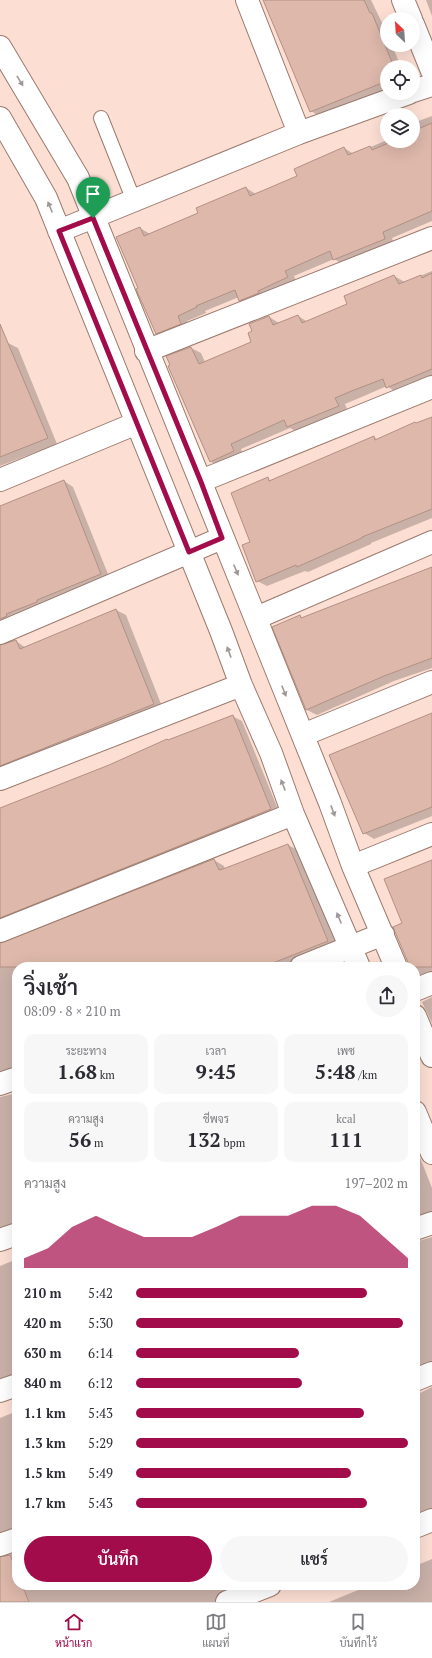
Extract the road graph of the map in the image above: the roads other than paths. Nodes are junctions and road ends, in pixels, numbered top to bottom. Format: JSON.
{"nodes":[{"id":1,"x":248,"y":0,"type":"edge"},
{"id":2,"x":403,"y":0,"type":"edge"},
{"id":3,"x":408,"y":12,"type":"edge"},
{"id":4,"x":420,"y":41,"type":"edge"},
{"id":5,"x":0,"y":47,"type":"edge"},
{"id":6,"x":432,"y":71,"type":"edge"},
{"id":7,"x":432,"y":84,"type":"edge"},
{"id":8,"x":420,"y":89,"type":"edge"},
{"id":9,"x":390,"y":100,"type":"edge"},
{"id":10,"x":0,"y":118,"type":"edge"},
{"id":11,"x":101,"y":118,"type":"dead end"},
{"id":12,"x":299,"y":134,"type":"junction"},
{"id":13,"x":134,"y":201,"type":"junction"},
{"id":14,"x":93,"y":218,"type":"junction"},
{"id":15,"x":59,"y":231,"type":"junction"},
{"id":16,"x":432,"y":238,"type":"edge"},
{"id":17,"x":146,"y":351,"type":"junction"},
{"id":18,"x":432,"y":387,"type":"edge"},
{"id":19,"x":137,"y":423,"type":"junction"},
{"id":20,"x":0,"y":480,"type":"edge"},
{"id":21,"x":201,"y":482,"type":"junction"},
{"id":22,"x":222,"y":538,"type":"junction"},
{"id":23,"x":432,"y":542,"type":"edge"},
{"id":24,"x":189,"y":552,"type":"junction"},
{"id":25,"x":256,"y":618,"type":"junction"},
{"id":26,"x":0,"y":633,"type":"edge"},
{"id":27,"x":432,"y":682,"type":"edge"},
{"id":28,"x":241,"y":685,"type":"junction"},
{"id":29,"x":302,"y":735,"type":"junction"},
{"id":30,"x":0,"y":779,"type":"edge"},
{"id":31,"x":293,"y":814,"type":"junction"},
{"id":32,"x":432,"y":834,"type":"edge"},
{"id":33,"x":354,"y":866,"type":"junction"},
{"id":34,"x":0,"y":931,"type":"edge"},
{"id":35,"x":383,"y":934,"type":"junction"},
{"id":36,"x":355,"y":957,"type":"edge"},
{"id":37,"x":328,"y":962,"type":"edge"},
{"id":38,"x":394,"y":962,"type":"edge"},
{"id":39,"x":432,"y":983,"type":"edge"},
{"id":40,"x":420,"y":988,"type":"edge"},
{"id":41,"x":420,"y":1028,"type":"edge"},
{"id":42,"x":432,"y":1056,"type":"edge"},
{"id":43,"x":12,"y":1080,"type":"edge"},
{"id":44,"x":0,"y":1084,"type":"edge"},
{"id":45,"x":420,"y":1124,"type":"edge"},
{"id":46,"x":432,"y":1154,"type":"edge"},
{"id":47,"x":432,"y":1222,"type":"edge"},
{"id":48,"x":420,"y":1227,"type":"edge"},
{"id":49,"x":12,"y":1236,"type":"edge"},
{"id":50,"x":0,"y":1240,"type":"edge"},
{"id":51,"x":432,"y":1373,"type":"edge"},
{"id":52,"x":420,"y":1378,"type":"edge"},
{"id":53,"x":12,"y":1387,"type":"edge"},
{"id":54,"x":0,"y":1391,"type":"edge"},
{"id":55,"x":432,"y":1520,"type":"edge"},
{"id":56,"x":420,"y":1525,"type":"edge"},
{"id":57,"x":12,"y":1541,"type":"edge"},
{"id":58,"x":0,"y":1545,"type":"edge"},
{"id":59,"x":260,"y":1590,"type":"edge"},
{"id":60,"x":239,"y":1600,"type":"edge"}],
"edges":[{"from":1,"to":12,"type":"street"},
{"from":2,"to":3,"type":"street"},
{"from":4,"to":6,"type":"street"},
{"from":5,"to":14,"type":"street","one_way":true},
{"from":7,"to":8,"type":"street"},
{"from":9,"to":12,"type":"street"},
{"from":15,"to":10,"type":"street","one_way":true},
{"from":11,"to":13,"type":"lane"},
{"from":12,"to":13,"type":"street"},
{"from":13,"to":14,"type":"street"},
{"from":14,"to":15,"type":"street"},
{"from":14,"to":17,"type":"street"},
{"from":15,"to":19,"type":"street"},
{"from":16,"to":17,"type":"street"},
{"from":17,"to":21,"type":"street"},
{"from":18,"to":21,"type":"street"},
{"from":19,"to":20,"type":"street"},
{"from":19,"to":24,"type":"street"},
{"from":21,"to":22,"type":"street"},
{"from":22,"to":24,"type":"street"},
{"from":22,"to":25,"type":"street","one_way":true},
{"from":23,"to":25,"type":"street"},
{"from":24,"to":26,"type":"street"},
{"from":28,"to":24,"type":"street","one_way":true},
{"from":25,"to":29,"type":"street","one_way":true},
{"from":27,"to":29,"type":"street"},
{"from":28,"to":30,"type":"street"},
{"from":31,"to":28,"type":"street","one_way":true},
{"from":29,"to":33,"type":"street","one_way":true},
{"from":31,"to":34,"type":"street"},
{"from":36,"to":31,"type":"street","one_way":true},
{"from":32,"to":33,"type":"street"},
{"from":33,"to":35,"type":"street"},
{"from":35,"to":36,"type":"street"},
{"from":35,"to":38,"type":"street"},
{"from":36,"to":37,"type":"street"},
{"from":39,"to":40,"type":"street"},
{"from":41,"to":42,"type":"street"},
{"from":43,"to":44,"type":"street"},
{"from":45,"to":46,"type":"street"},
{"from":47,"to":48,"type":"street"},
{"from":49,"to":50,"type":"street"},
{"from":51,"to":52,"type":"street"},
{"from":53,"to":54,"type":"street"},
{"from":55,"to":56,"type":"street"},
{"from":57,"to":58,"type":"street"},
{"from":59,"to":60,"type":"street"}]}
